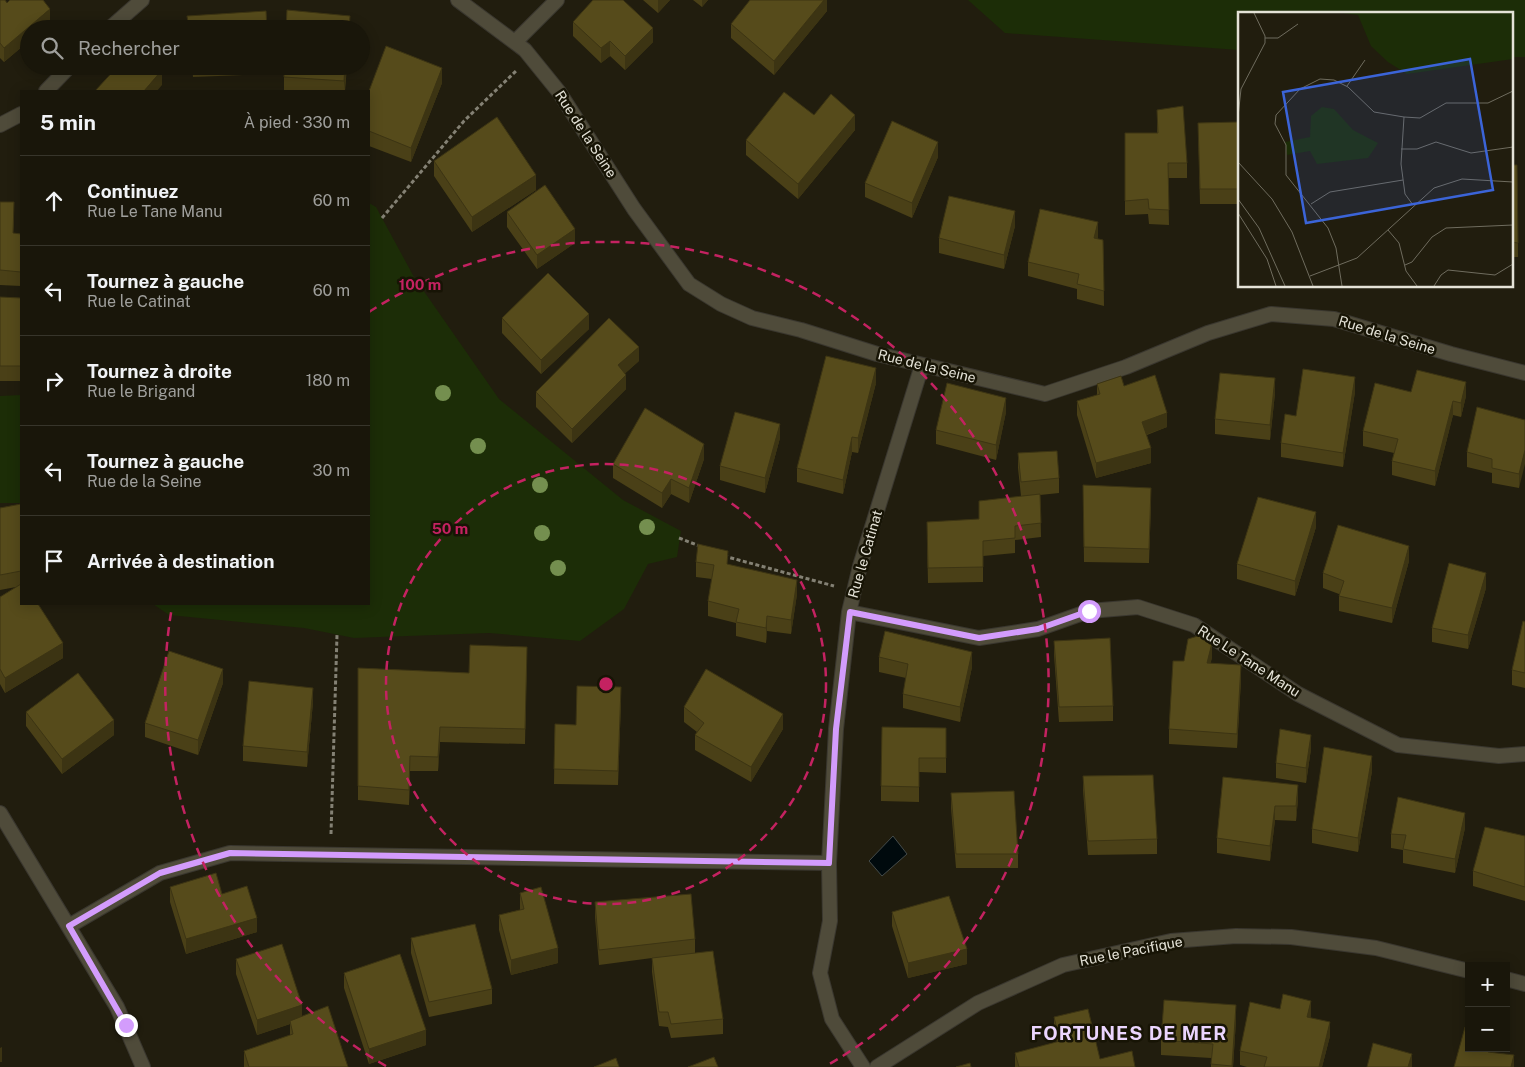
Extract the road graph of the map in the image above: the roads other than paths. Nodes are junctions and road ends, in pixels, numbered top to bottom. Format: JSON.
{"nodes":[{"id":1,"x":142,"y":0,"type":"edge"},
{"id":2,"x":458,"y":0,"type":"edge"},
{"id":3,"x":557,"y":0,"type":"edge"},
{"id":4,"x":119,"y":20,"type":"edge"},
{"id":5,"x":515,"y":42,"type":"junction"},
{"id":6,"x":61,"y":75,"type":"edge"},
{"id":7,"x":47,"y":90,"type":"edge"},
{"id":8,"x":20,"y":115,"type":"edge"},
{"id":9,"x":0,"y":125,"type":"edge"},
{"id":10,"x":922,"y":365,"type":"junction"},
{"id":11,"x":1525,"y":373,"type":"edge"},
{"id":12,"x":850,"y":612,"type":"junction"},
{"id":13,"x":1525,"y":754,"type":"edge"},
{"id":14,"x":0,"y":813,"type":"edge"},
{"id":15,"x":829,"y":863,"type":"junction"},
{"id":16,"x":69,"y":926,"type":"junction"},
{"id":17,"x":1465,"y":970,"type":"edge"},
{"id":18,"x":1510,"y":980,"type":"edge"},
{"id":19,"x":1525,"y":984,"type":"edge"},
{"id":20,"x":143,"y":1067,"type":"edge"},
{"id":21,"x":863,"y":1067,"type":"edge"},
{"id":22,"x":877,"y":1067,"type":"edge"}],
"edges":[{"from":1,"to":4,"type":"street"},
{"from":2,"to":5,"type":"street","name":"Rue de la Seine"},
{"from":3,"to":5,"type":"street"},
{"from":5,"to":10,"type":"street","name":"Rue de la Seine"},
{"from":6,"to":7,"type":"street"},
{"from":8,"to":9,"type":"street"},
{"from":10,"to":11,"type":"street","name":"Rue de la Seine"},
{"from":10,"to":12,"type":"street","name":"Rue le Catinat"},
{"from":12,"to":13,"type":"street","name":"Rue Le Tane Manu"},
{"from":12,"to":15,"type":"street","name":"Rue le Catinat"},
{"from":14,"to":16,"type":"street"},
{"from":15,"to":16,"type":"street"},
{"from":15,"to":21,"type":"street","name":"Rue le Catinat"},
{"from":16,"to":20,"type":"street"},
{"from":17,"to":22,"type":"street","name":"Rue le Pacifique"},
{"from":18,"to":19,"type":"street"}]}
